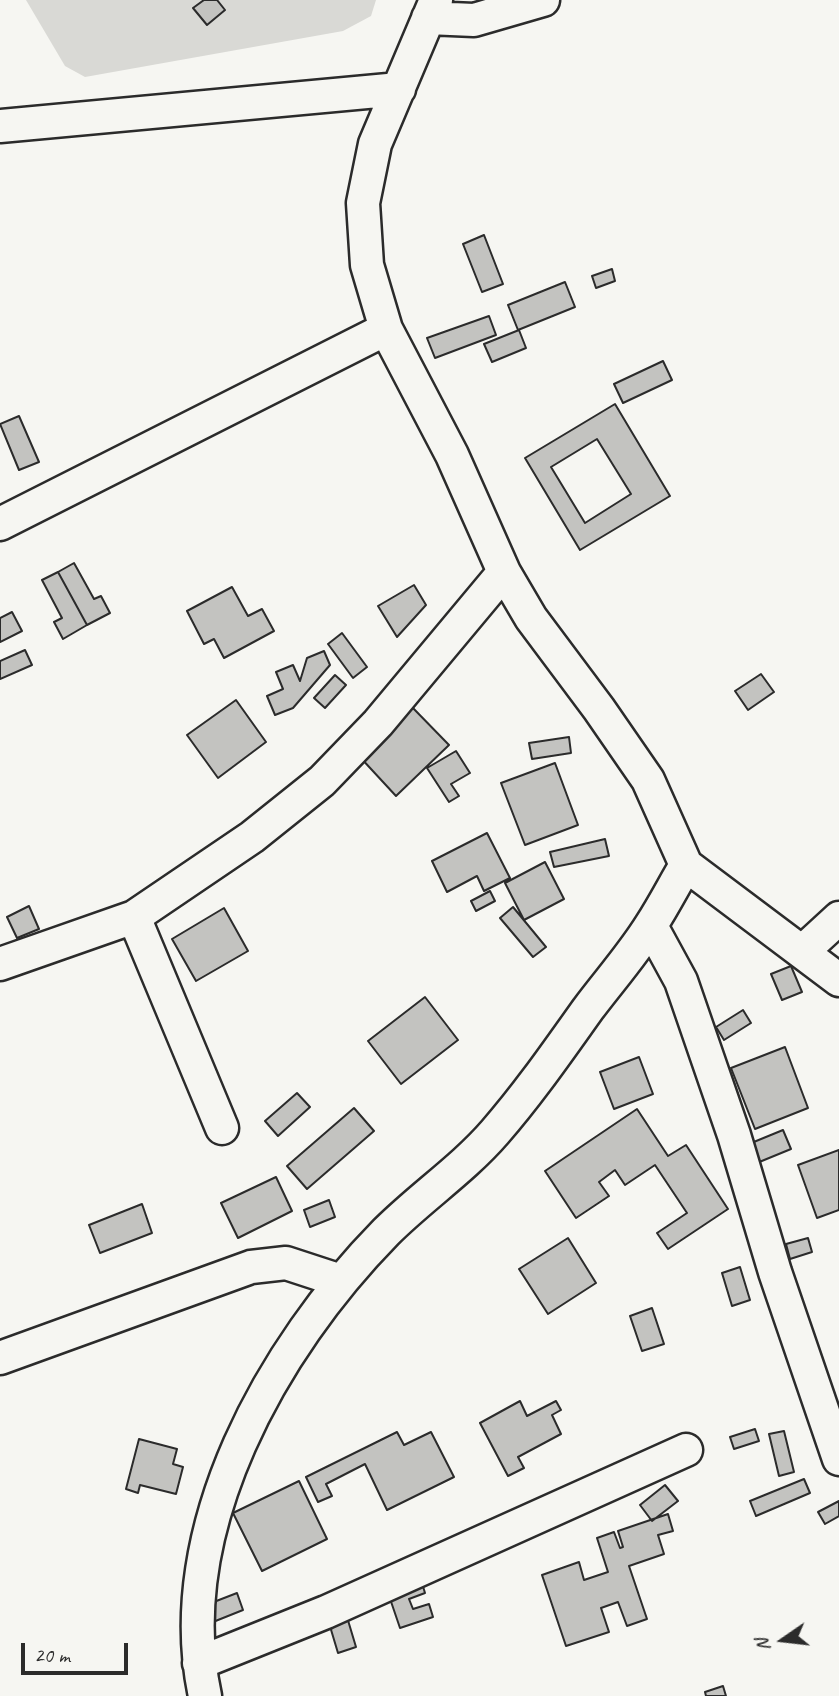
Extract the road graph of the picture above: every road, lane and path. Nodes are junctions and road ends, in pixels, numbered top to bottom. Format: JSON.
{"nodes":[{"id":1,"x":543,"y":0,"type":"edge"},
{"id":2,"x":432,"y":9,"type":"edge"},
{"id":3,"x":399,"y":89,"type":"junction"},
{"id":4,"x":0,"y":126,"type":"edge"},
{"id":5,"x":386,"y":330,"type":"junction"},
{"id":6,"x":0,"y":524,"type":"edge"},
{"id":7,"x":504,"y":572,"type":"junction"},
{"id":8,"x":686,"y":865,"type":"junction"},
{"id":9,"x":134,"y":917,"type":"junction"},
{"id":10,"x":839,"y":918,"type":"edge"},
{"id":11,"x":650,"y":926,"type":"junction"},
{"id":12,"x":802,"y":952,"type":"junction"},
{"id":13,"x":0,"y":964,"type":"edge"},
{"id":14,"x":839,"y":980,"type":"edge"},
{"id":15,"x":222,"y":1128,"type":"dead end"},
{"id":16,"x":341,"y":1282,"type":"junction"},
{"id":17,"x":0,"y":1358,"type":"edge"},
{"id":18,"x":686,"y":1450,"type":"dead end"},
{"id":19,"x":839,"y":1460,"type":"edge"},
{"id":20,"x":197,"y":1686,"type":"edge"}],
"edges":[{"from":1,"to":2,"type":"street"},
{"from":2,"to":3,"type":"street"},
{"from":3,"to":4,"type":"street"},
{"from":3,"to":5,"type":"street"},
{"from":5,"to":6,"type":"street"},
{"from":5,"to":7,"type":"street"},
{"from":7,"to":8,"type":"street"},
{"from":7,"to":9,"type":"street"},
{"from":8,"to":11,"type":"street"},
{"from":8,"to":12,"type":"street"},
{"from":9,"to":13,"type":"street"},
{"from":9,"to":15,"type":"street"},
{"from":10,"to":12,"type":"street"},
{"from":11,"to":16,"type":"street"},
{"from":11,"to":19,"type":"street"},
{"from":12,"to":14,"type":"street"},
{"from":16,"to":17,"type":"street"},
{"from":16,"to":20,"type":"street"},
{"from":18,"to":20,"type":"street"}]}
